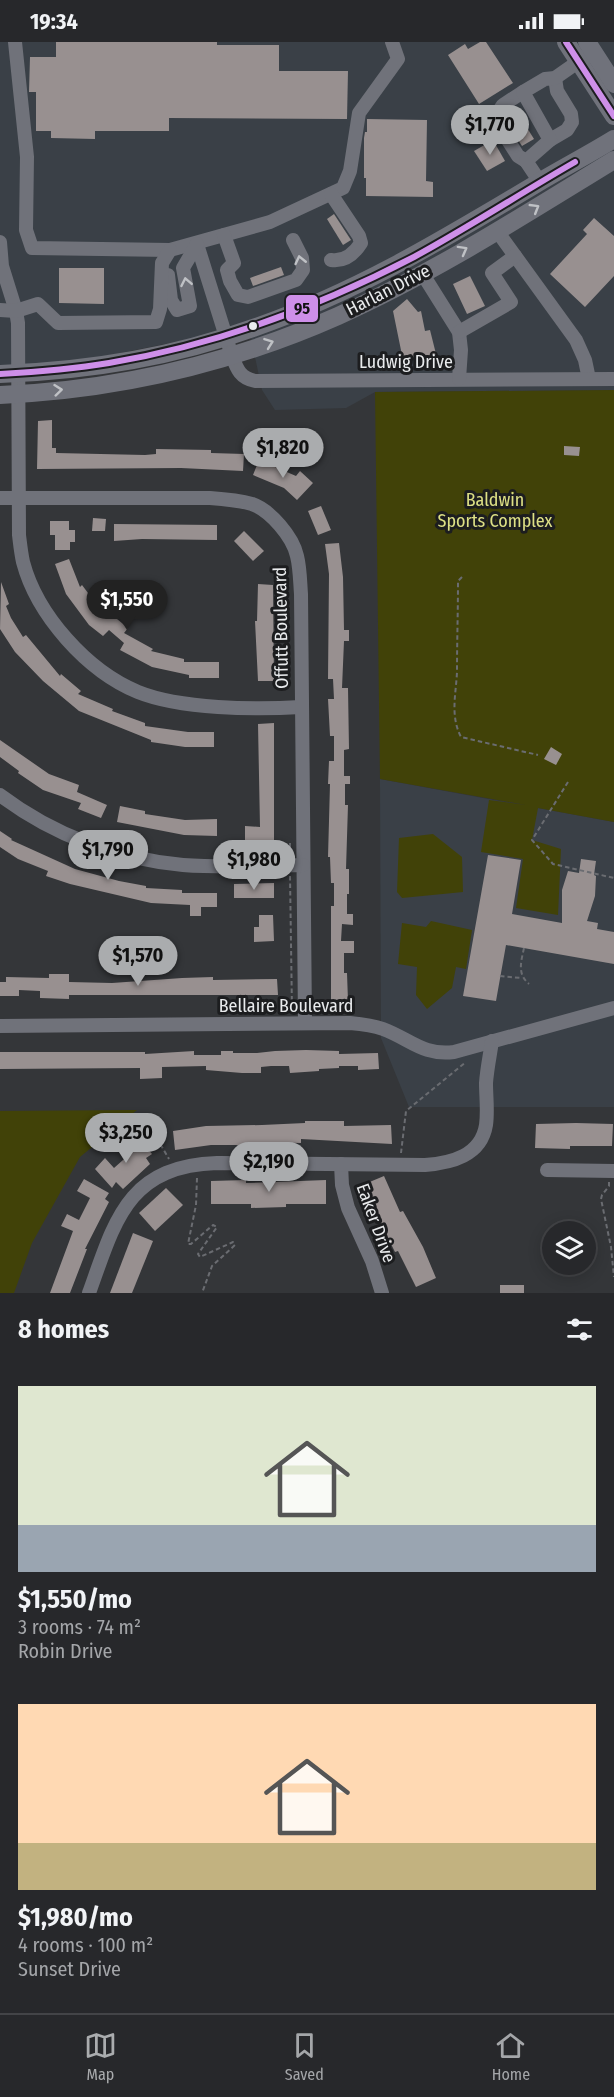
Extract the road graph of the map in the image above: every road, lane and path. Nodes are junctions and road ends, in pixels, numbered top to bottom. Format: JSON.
{"nodes":[{"id":1,"x":15,"y":42,"type":"edge"},
{"id":2,"x":392,"y":42,"type":"edge"},
{"id":3,"x":566,"y":42,"type":"edge"},
{"id":4,"x":586,"y":52,"type":"edge"},
{"id":5,"x":555,"y":78,"type":"junction"},
{"id":6,"x":614,"y":84,"type":"edge"},
{"id":7,"x":523,"y":92,"type":"junction"},
{"id":8,"x":614,"y":116,"type":"edge"},
{"id":9,"x":614,"y":139,"type":"edge"},
{"id":10,"x":550,"y":140,"type":"junction"},
{"id":11,"x":614,"y":160,"type":"edge"},
{"id":12,"x":526,"y":162,"type":"junction"},
{"id":13,"x":614,"y":172,"type":"edge"},
{"id":14,"x":540,"y":182,"type":"junction"},
{"id":15,"x":572,"y":186,"type":"junction"},
{"id":16,"x":331,"y":194,"type":"junction"},
{"id":17,"x":498,"y":231,"type":"junction"},
{"id":18,"x":224,"y":235,"type":"junction"},
{"id":19,"x":293,"y":240,"type":"dead end"},
{"id":20,"x":0,"y":242,"type":"edge"},
{"id":21,"x":197,"y":243,"type":"junction"},
{"id":22,"x":170,"y":249,"type":"junction"},
{"id":23,"x":515,"y":256,"type":"junction"},
{"id":24,"x":1,"y":257,"type":"edge"},
{"id":25,"x":331,"y":260,"type":"dead end"},
{"id":26,"x":422,"y":273,"type":"junction"},
{"id":27,"x":0,"y":310,"type":"edge"},
{"id":28,"x":16,"y":311,"type":"junction"},
{"id":29,"x":459,"y":332,"type":"junction"},
{"id":30,"x":226,"y":337,"type":"junction"},
{"id":31,"x":232,"y":356,"type":"junction"},
{"id":32,"x":9,"y":374,"type":"edge"},
{"id":33,"x":459,"y":379,"type":"junction"},
{"id":34,"x":590,"y":379,"type":"junction"},
{"id":35,"x":614,"y":379,"type":"edge"},
{"id":36,"x":9,"y":394,"type":"edge"},
{"id":37,"x":0,"y":498,"type":"edge"},
{"id":38,"x":18,"y":498,"type":"junction"},
{"id":39,"x":462,"y":577,"type":"dead end"},
{"id":40,"x":301,"y":707,"type":"junction"},
{"id":41,"x":538,"y":755,"type":"dead end"},
{"id":42,"x":568,"y":782,"type":"dead end"},
{"id":43,"x":0,"y":795,"type":"edge"},
{"id":44,"x":303,"y":865,"type":"junction"},
{"id":45,"x":614,"y":878,"type":"edge"},
{"id":46,"x":524,"y":948,"type":"dead end"},
{"id":47,"x":500,"y":976,"type":"dead end"},
{"id":48,"x":522,"y":978,"type":"junction"},
{"id":49,"x":529,"y":984,"type":"dead end"},
{"id":50,"x":614,"y":1008,"type":"edge"},
{"id":51,"x":305,"y":1023,"type":"junction"},
{"id":52,"x":0,"y":1026,"type":"edge"},
{"id":53,"x":492,"y":1041,"type":"junction"},
{"id":54,"x":474,"y":1055,"type":"dead end"},
{"id":55,"x":149,"y":1125,"type":"dead end"},
{"id":56,"x":402,"y":1147,"type":"dead end"},
{"id":57,"x":169,"y":1159,"type":"dead end"},
{"id":58,"x":195,"y":1164,"type":"junction"},
{"id":59,"x":341,"y":1164,"type":"junction"},
{"id":60,"x":547,"y":1170,"type":"dead end"},
{"id":61,"x":611,"y":1170,"type":"edge"},
{"id":62,"x":614,"y":1277,"type":"edge"},
{"id":63,"x":89,"y":1293,"type":"edge"},
{"id":64,"x":202,"y":1293,"type":"edge"},
{"id":65,"x":381,"y":1293,"type":"edge"}],
"edges":[{"from":1,"to":22,"type":"street"},
{"from":2,"to":16,"type":"street"},
{"from":3,"to":4,"type":"main road"},
{"from":4,"to":5,"type":"street"},
{"from":4,"to":6,"type":"main road"},
{"from":4,"to":8,"type":"main road"},
{"from":5,"to":7,"type":"street"},
{"from":5,"to":10,"type":"street"},
{"from":7,"to":10,"type":"street"},
{"from":7,"to":12,"type":"street"},
{"from":9,"to":14,"type":"main road","name":"Harlan Drive"},
{"from":10,"to":12,"type":"street"},
{"from":11,"to":15,"type":"main road","name":"Harlan Drive"},
{"from":12,"to":14,"type":"street"},
{"from":13,"to":15,"type":"main road"},
{"from":14,"to":30,"type":"main road","name":"Harlan Drive"},
{"from":17,"to":15,"type":"main road","name":"Harlan Drive","one_way":true},
{"from":16,"to":18,"type":"street"},
{"from":16,"to":25,"type":"street"},
{"from":17,"to":23,"type":"street"},
{"from":26,"to":17,"type":"main road","name":"Harlan Drive","one_way":true},
{"from":18,"to":19,"type":"street","one_way":true},
{"from":18,"to":21,"type":"street"},
{"from":20,"to":24,"type":"street"},
{"from":21,"to":22,"type":"street"},
{"from":22,"to":21,"type":"street","one_way":true},
{"from":21,"to":30,"type":"street","name":"Ludwig Drive"},
{"from":22,"to":28,"type":"street"},
{"from":23,"to":29,"type":"street"},
{"from":23,"to":34,"type":"street"},
{"from":24,"to":28,"type":"street"},
{"from":26,"to":29,"type":"street"},
{"from":31,"to":26,"type":"main road","name":"Harlan Drive","one_way":true},
{"from":27,"to":28,"type":"street"},
{"from":28,"to":32,"type":"street"},
{"from":29,"to":33,"type":"street"},
{"from":30,"to":31,"type":"street","name":"Ludwig Drive"},
{"from":30,"to":32,"type":"main road","name":"Harlan Drive"},
{"from":31,"to":33,"type":"street","name":"Ludwig Drive"},
{"from":36,"to":31,"type":"main road","name":"Harlan Drive","one_way":true},
{"from":32,"to":36,"type":"street"},
{"from":33,"to":34,"type":"street","name":"Ludwig Drive"},
{"from":34,"to":35,"type":"street","name":"Ludwig Drive"},
{"from":36,"to":38,"type":"street"},
{"from":37,"to":38,"type":"street","name":"Offutt Boulevard"},
{"from":38,"to":40,"type":"street"},
{"from":38,"to":40,"type":"street","name":"Offutt Boulevard"},
{"from":39,"to":41,"type":"path"},
{"from":40,"to":44,"type":"street","name":"Offutt Boulevard"},
{"from":42,"to":45,"type":"path"},
{"from":43,"to":44,"type":"street"},
{"from":44,"to":51,"type":"street","name":"Offutt Boulevard"},
{"from":46,"to":48,"type":"path"},
{"from":47,"to":48,"type":"path"},
{"from":48,"to":49,"type":"path"},
{"from":50,"to":53,"type":"street","name":"Bellaire Boulevard"},
{"from":51,"to":52,"type":"street","name":"Bellaire Boulevard"},
{"from":51,"to":53,"type":"street","name":"Bellaire Boulevard"},
{"from":53,"to":59,"type":"street"},
{"from":54,"to":56,"type":"path"},
{"from":55,"to":57,"type":"path"},
{"from":58,"to":59,"type":"street"},
{"from":58,"to":63,"type":"street"},
{"from":58,"to":64,"type":"path"},
{"from":59,"to":65,"type":"street","name":"Eaker Drive"},
{"from":60,"to":61,"type":"street"},
{"from":61,"to":62,"type":"path"}]}
